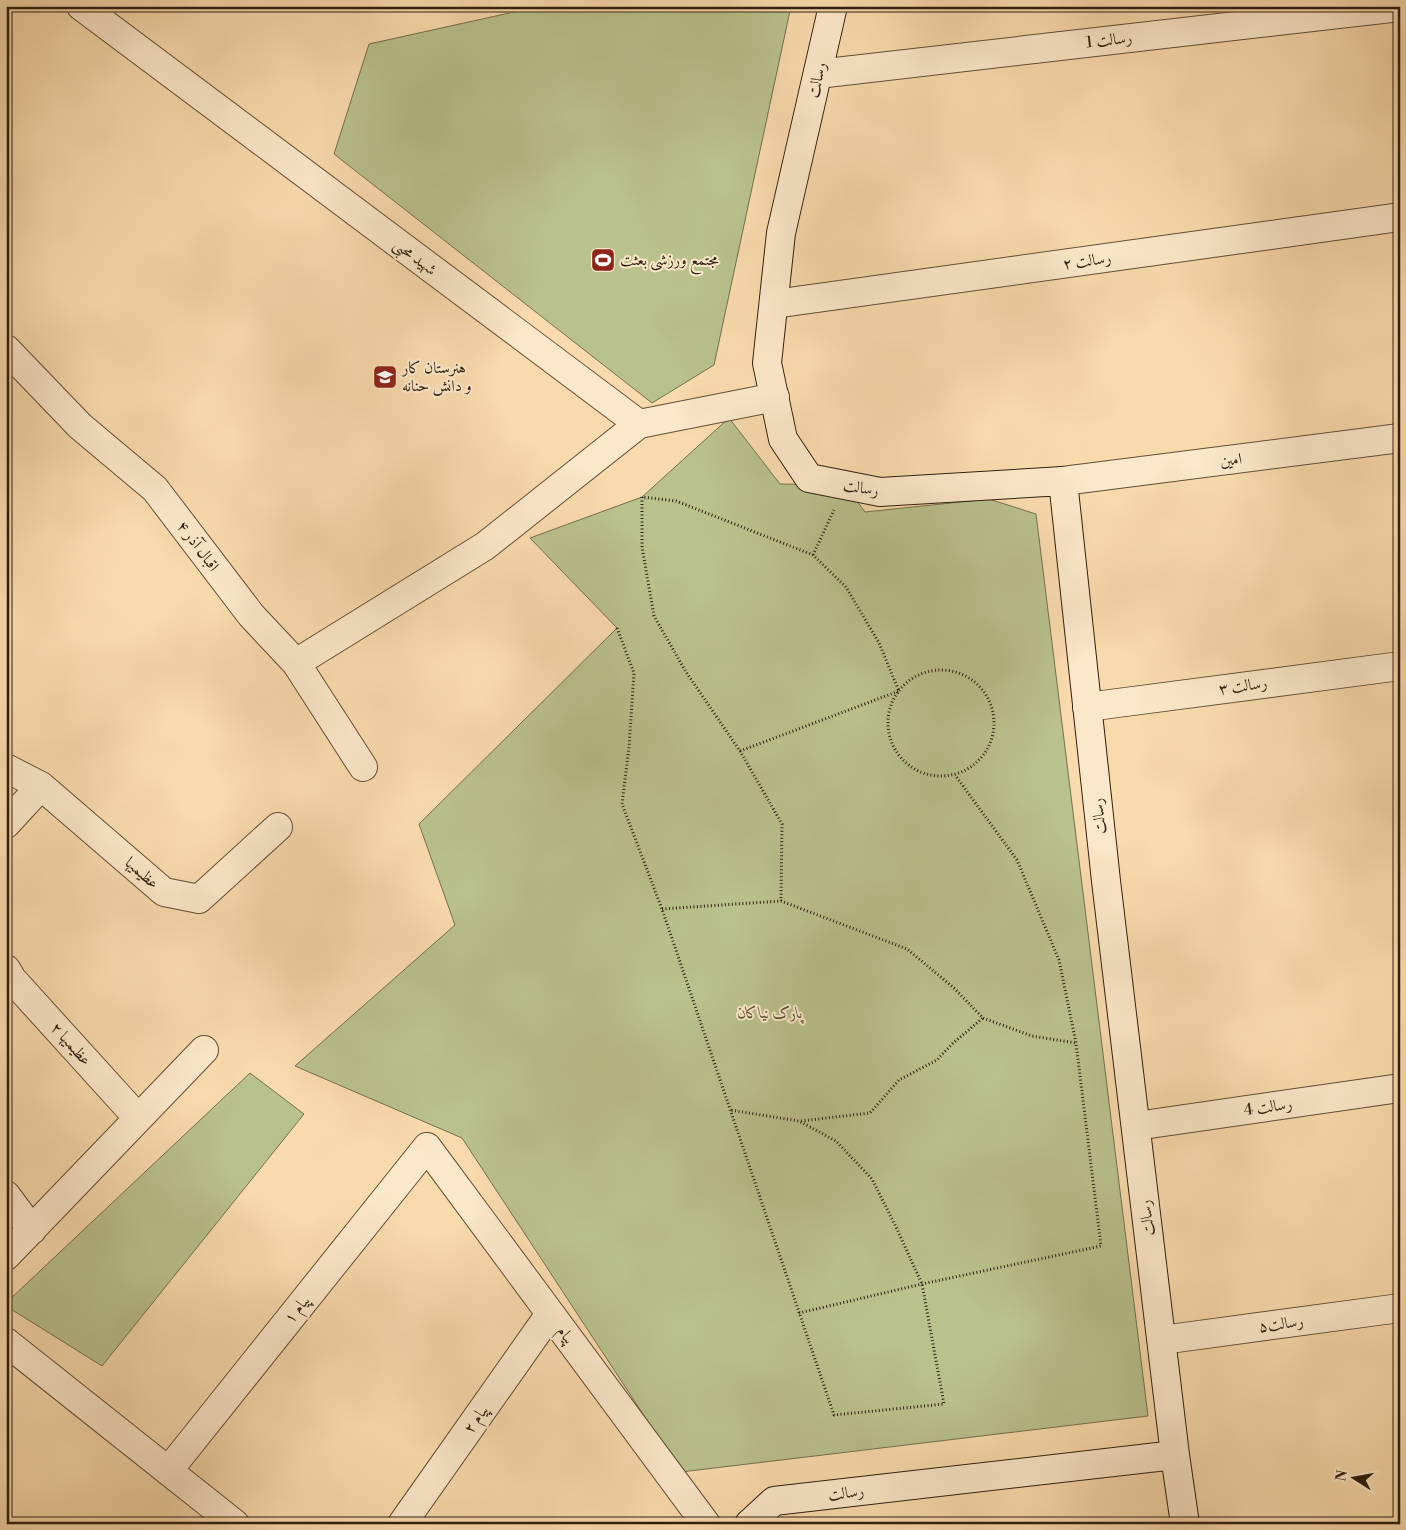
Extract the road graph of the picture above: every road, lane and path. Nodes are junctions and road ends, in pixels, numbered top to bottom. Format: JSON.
{"nodes":[{"id":1,"x":83,"y":6,"type":"edge"},
{"id":2,"x":834,"y":6,"type":"edge"},
{"id":3,"x":1400,"y":7,"type":"edge"},
{"id":4,"x":818,"y":74,"type":"junction"},
{"id":5,"x":1400,"y":217,"type":"edge"},
{"id":6,"x":774,"y":304,"type":"junction"},
{"id":7,"x":6,"y":349,"type":"edge"},
{"id":8,"x":774,"y":396,"type":"junction"},
{"id":9,"x":639,"y":424,"type":"junction"},
{"id":10,"x":1400,"y":438,"type":"edge"},
{"id":11,"x":1063,"y":481,"type":"junction"},
{"id":12,"x":846,"y":485,"type":"junction"},
{"id":13,"x":813,"y":555,"type":"junction"},
{"id":14,"x":617,"y":628,"type":"dead end"},
{"id":15,"x":296,"y":663,"type":"junction"},
{"id":16,"x":1400,"y":666,"type":"edge"},
{"id":17,"x":899,"y":691,"type":"junction"},
{"id":18,"x":1087,"y":707,"type":"junction"},
{"id":19,"x":740,"y":751,"type":"junction"},
{"id":20,"x":363,"y":766,"type":"dead end"},
{"id":21,"x":6,"y":768,"type":"edge"},
{"id":22,"x":955,"y":775,"type":"junction"},
{"id":23,"x":41,"y":786,"type":"junction"},
{"id":24,"x":6,"y":824,"type":"edge"},
{"id":25,"x":278,"y":827,"type":"dead end"},
{"id":26,"x":781,"y":901,"type":"junction"},
{"id":27,"x":662,"y":910,"type":"junction"},
{"id":28,"x":8,"y":977,"type":"edge"},
{"id":29,"x":983,"y":1018,"type":"junction"},
{"id":30,"x":1076,"y":1043,"type":"junction"},
{"id":31,"x":204,"y":1050,"type":"dead end"},
{"id":32,"x":1400,"y":1088,"type":"edge"},
{"id":33,"x":730,"y":1110,"type":"junction"},
{"id":34,"x":138,"y":1118,"type":"junction"},
{"id":35,"x":799,"y":1121,"type":"junction"},
{"id":36,"x":1136,"y":1126,"type":"junction"},
{"id":37,"x":427,"y":1147,"type":"joint"},
{"id":38,"x":6,"y":1195,"type":"edge"},
{"id":39,"x":32,"y":1230,"type":"junction"},
{"id":40,"x":6,"y":1256,"type":"edge"},
{"id":41,"x":922,"y":1284,"type":"junction"},
{"id":42,"x":1400,"y":1308,"type":"edge"},
{"id":43,"x":799,"y":1313,"type":"junction"},
{"id":44,"x":550,"y":1314,"type":"junction"},
{"id":45,"x":1162,"y":1340,"type":"junction"},
{"id":46,"x":6,"y":1342,"type":"edge"},
{"id":47,"x":1175,"y":1455,"type":"junction"},
{"id":48,"x":168,"y":1470,"type":"junction"},
{"id":49,"x":235,"y":1524,"type":"edge"},
{"id":50,"x":402,"y":1524,"type":"edge"},
{"id":51,"x":706,"y":1524,"type":"edge"},
{"id":52,"x":749,"y":1524,"type":"edge"},
{"id":53,"x":1184,"y":1524,"type":"edge"}],
"edges":[{"from":1,"to":9,"type":"street","name":"شهید محبی"},
{"from":2,"to":4,"type":"street","name":"رسالت"},
{"from":3,"to":4,"type":"street","name":"رسالت 1"},
{"from":4,"to":6,"type":"street","name":"رسالت"},
{"from":5,"to":6,"type":"street","name":"رسالت ۲"},
{"from":6,"to":8,"type":"street","name":"رسالت"},
{"from":7,"to":15,"type":"street","name":"اقبال آذر ۴"},
{"from":8,"to":9,"type":"street"},
{"from":8,"to":12,"type":"street","name":"رسالت"},
{"from":9,"to":15,"type":"street"},
{"from":10,"to":11,"type":"street","name":"امین"},
{"from":11,"to":12,"type":"street","name":"رسالت"},
{"from":11,"to":18,"type":"street","name":"رسالت"},
{"from":12,"to":13,"type":"path"},
{"from":13,"to":17,"type":"path"},
{"from":13,"to":19,"type":"path"},
{"from":14,"to":27,"type":"path"},
{"from":15,"to":20,"type":"street","name":"اقبال آذر ۴"},
{"from":16,"to":18,"type":"street","name":"رسالت ۳"},
{"from":17,"to":19,"type":"path"},
{"from":17,"to":22,"type":"path"},
{"from":17,"to":22,"type":"path"},
{"from":18,"to":36,"type":"street","name":"رسالت"},
{"from":19,"to":26,"type":"path"},
{"from":21,"to":23,"type":"street","name":"عظیمیها"},
{"from":22,"to":30,"type":"path"},
{"from":23,"to":24,"type":"street"},
{"from":23,"to":25,"type":"street","name":"عظیمیها"},
{"from":26,"to":27,"type":"path"},
{"from":26,"to":29,"type":"path"},
{"from":27,"to":33,"type":"path"},
{"from":28,"to":34,"type":"street","name":"عظیمیها ۲"},
{"from":29,"to":30,"type":"path"},
{"from":29,"to":35,"type":"path"},
{"from":30,"to":41,"type":"path"},
{"from":31,"to":34,"type":"street"},
{"from":32,"to":36,"type":"street","name":"رسالت 4"},
{"from":33,"to":35,"type":"path"},
{"from":33,"to":43,"type":"path"},
{"from":34,"to":39,"type":"street"},
{"from":35,"to":41,"type":"path"},
{"from":36,"to":45,"type":"street","name":"رسالت"},
{"from":37,"to":44,"type":"street","name":"پیام"},
{"from":37,"to":48,"type":"street","name":"پیام ۱"},
{"from":38,"to":39,"type":"street"},
{"from":39,"to":40,"type":"street"},
{"from":41,"to":43,"type":"path"},
{"from":41,"to":43,"type":"path"},
{"from":42,"to":45,"type":"street","name":"رسالت۵"},
{"from":44,"to":50,"type":"street","name":"پیام ۲"},
{"from":44,"to":51,"type":"street","name":"پیام"},
{"from":45,"to":47,"type":"street","name":"رسالت"},
{"from":46,"to":48,"type":"street"},
{"from":47,"to":52,"type":"street","name":"رسالت"},
{"from":47,"to":53,"type":"street"},
{"from":48,"to":49,"type":"street"}]}
